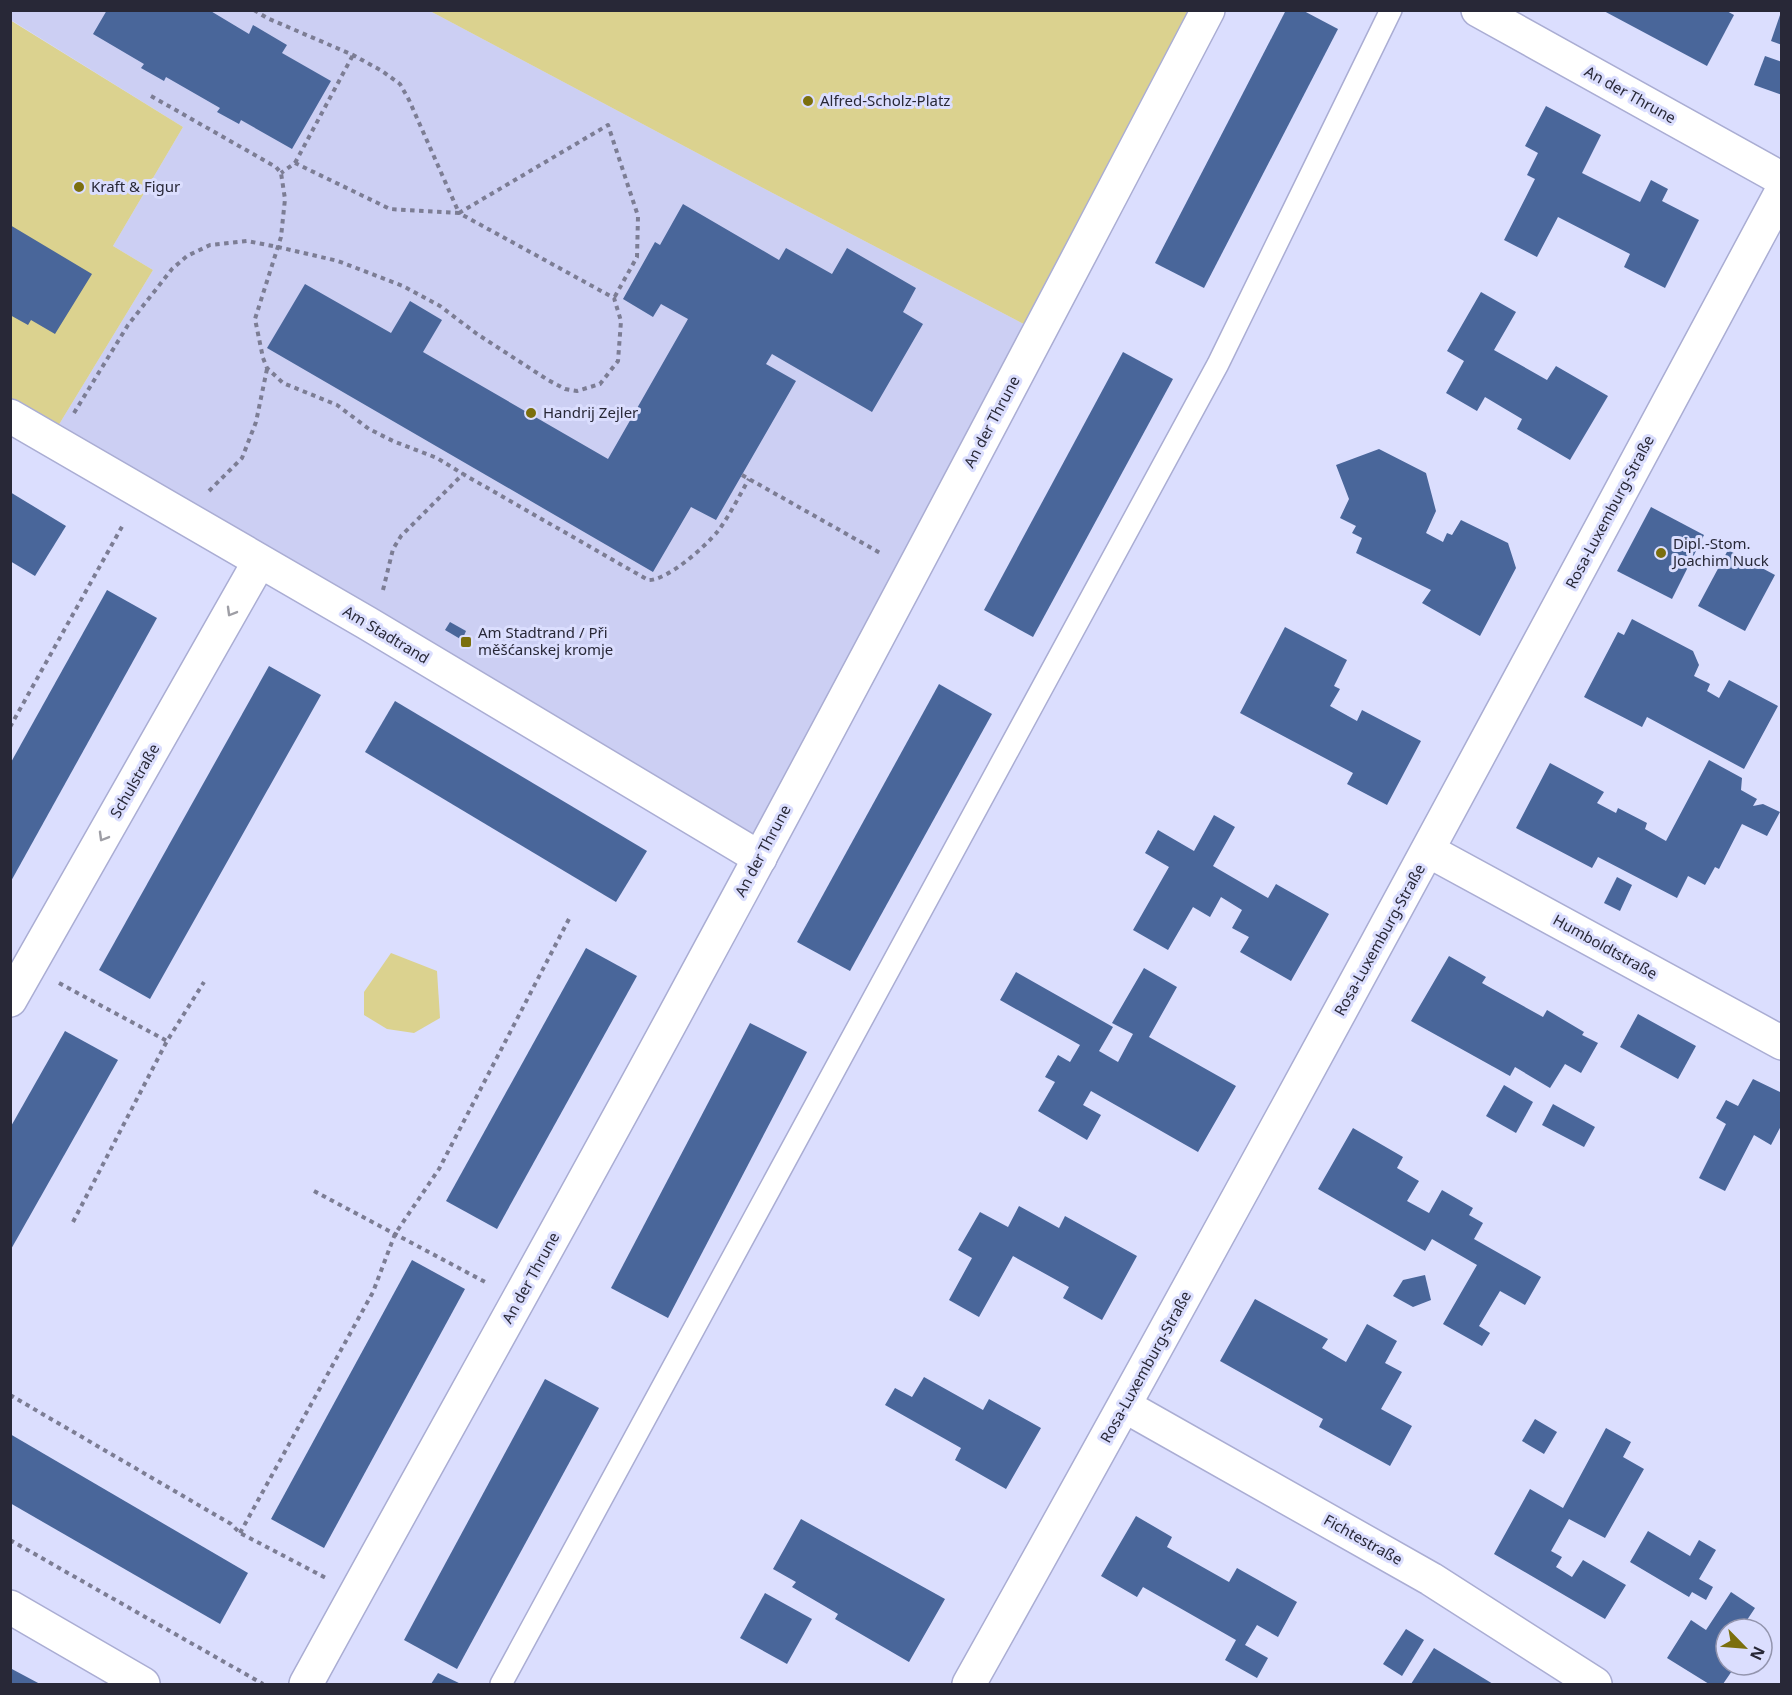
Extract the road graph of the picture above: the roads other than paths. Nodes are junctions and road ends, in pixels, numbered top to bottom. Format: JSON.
{"nodes":[{"id":1,"x":1208,"y":10,"type":"edge"},
{"id":2,"x":1391,"y":10,"type":"edge"},
{"id":3,"x":1478,"y":10,"type":"edge"},
{"id":4,"x":1782,"y":179,"type":"edge"},
{"id":5,"x":1782,"y":191,"type":"edge"},
{"id":6,"x":10,"y":416,"type":"edge"},
{"id":7,"x":259,"y":562,"type":"junction"},
{"id":8,"x":1429,"y":851,"type":"junction"},
{"id":9,"x":760,"y":858,"type":"junction"},
{"id":10,"x":20,"y":962,"type":"edge"},
{"id":11,"x":10,"y":1000,"type":"edge"},
{"id":12,"x":1782,"y":1043,"type":"edge"},
{"id":13,"x":1125,"y":1406,"type":"junction"},
{"id":14,"x":10,"y":1607,"type":"edge"},
{"id":15,"x":143,"y":1684,"type":"edge"},
{"id":16,"x":306,"y":1684,"type":"edge"},
{"id":17,"x":501,"y":1684,"type":"edge"},
{"id":18,"x":969,"y":1684,"type":"edge"},
{"id":19,"x":1595,"y":1684,"type":"edge"}],
"edges":[{"from":1,"to":9,"type":"street","name":"An der Thrune"},
{"from":2,"to":17,"type":"lane"},
{"from":3,"to":4,"type":"street","name":"An der Thrune"},
{"from":5,"to":8,"type":"street","name":"Rosa-Luxemburg-Straße"},
{"from":6,"to":7,"type":"street","name":"Am Stadtrand"},
{"from":7,"to":9,"type":"street","name":"Am Stadtrand"},
{"from":7,"to":10,"type":"street","name":"Schulstraße","one_way":true},
{"from":8,"to":12,"type":"street","name":"Humboldtstraße"},
{"from":8,"to":13,"type":"street","name":"Rosa-Luxemburg-Straße"},
{"from":9,"to":16,"type":"street","name":"An der Thrune"},
{"from":10,"to":11,"type":"street","name":"Schulstraße"},
{"from":13,"to":18,"type":"street","name":"Rosa-Luxemburg-Straße"},
{"from":13,"to":19,"type":"street","name":"Fichtestraße"},
{"from":14,"to":15,"type":"street"}]}
